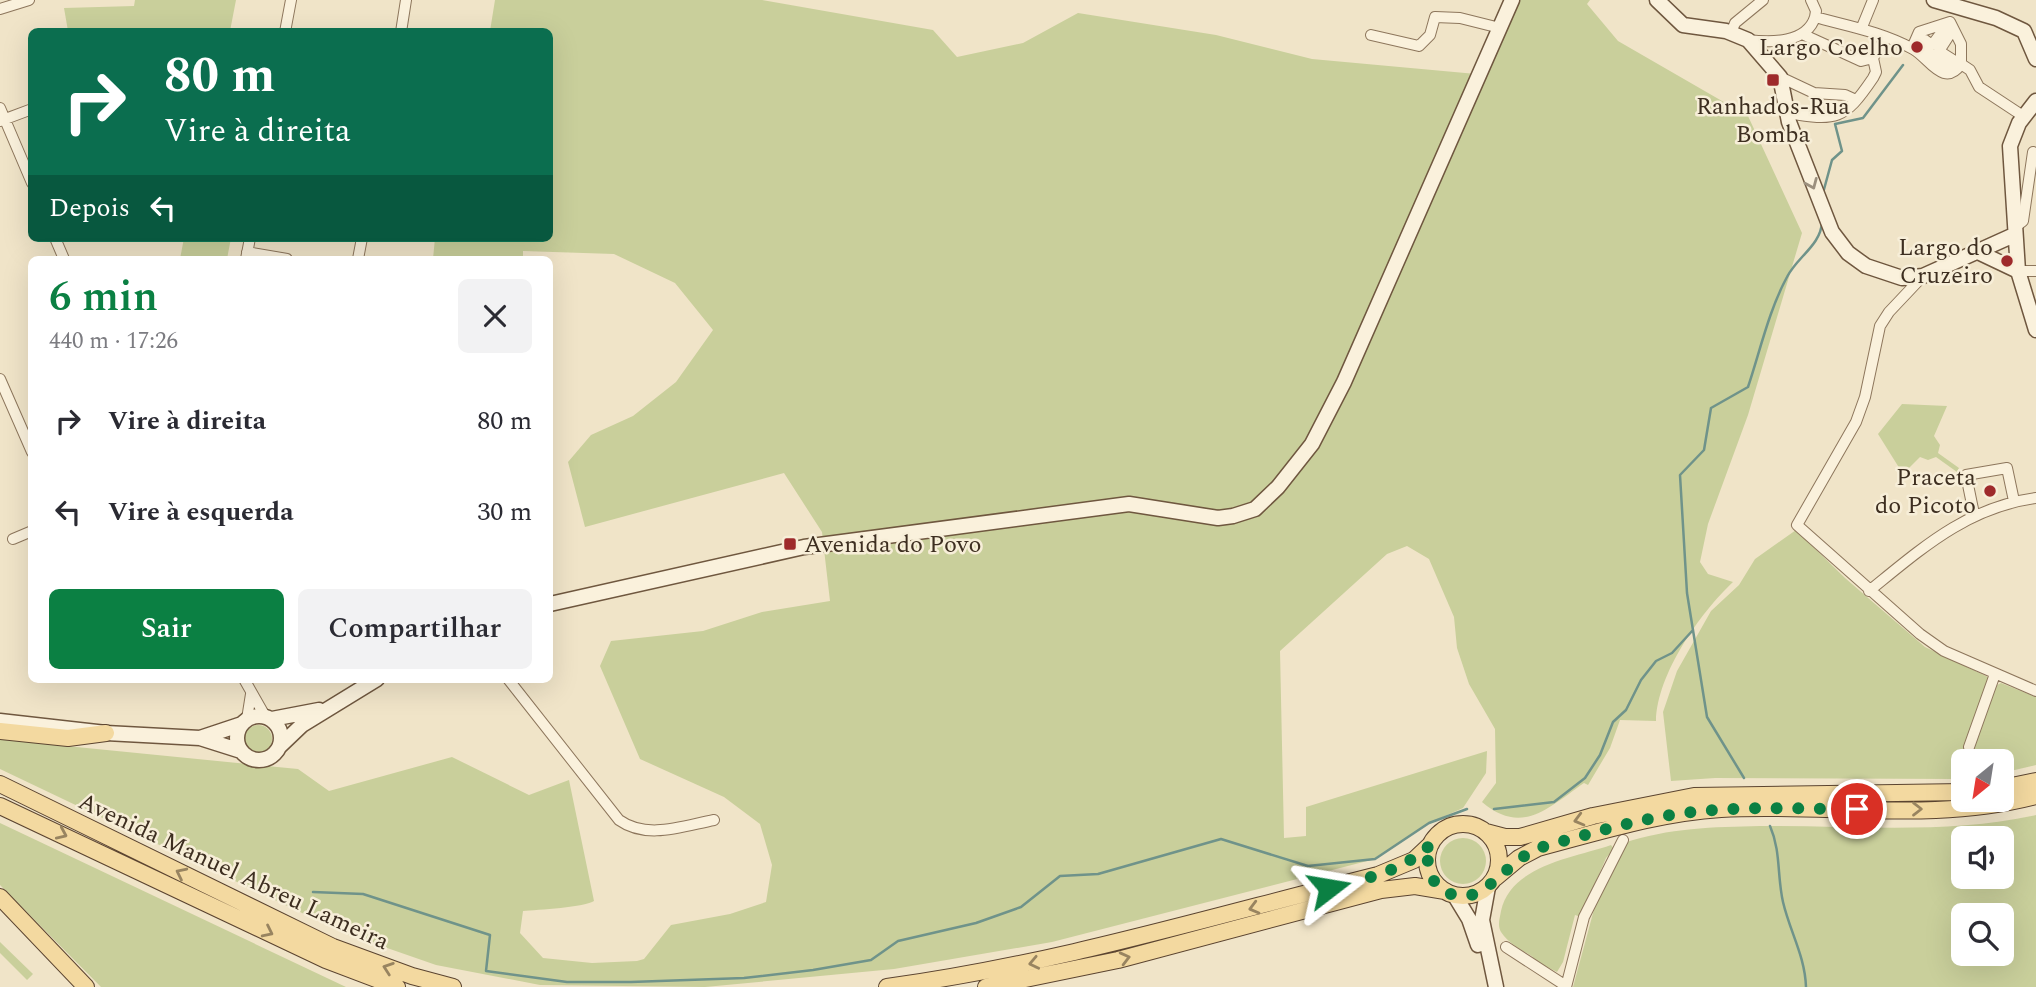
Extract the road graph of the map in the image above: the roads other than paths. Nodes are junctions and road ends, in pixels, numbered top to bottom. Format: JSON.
{"nodes":[{"id":1,"x":29,"y":0,"type":"edge"},
{"id":2,"x":291,"y":0,"type":"edge"},
{"id":3,"x":406,"y":0,"type":"edge"},
{"id":4,"x":1513,"y":0,"type":"edge"},
{"id":5,"x":1657,"y":0,"type":"edge"},
{"id":6,"x":1811,"y":0,"type":"edge"},
{"id":7,"x":1873,"y":0,"type":"edge"},
{"id":8,"x":1934,"y":0,"type":"edge"},
{"id":9,"x":1760,"y":1,"type":"edge"},
{"id":10,"x":0,"y":9,"type":"edge"},
{"id":11,"x":1952,"y":15,"type":"junction"},
{"id":12,"x":1815,"y":17,"type":"junction"},
{"id":13,"x":1862,"y":27,"type":"junction"},
{"id":14,"x":286,"y":28,"type":"edge"},
{"id":15,"x":402,"y":28,"type":"edge"},
{"id":16,"x":1500,"y":28,"type":"junction"},
{"id":17,"x":2030,"y":29,"type":"edge"},
{"id":18,"x":1731,"y":33,"type":"junction"},
{"id":19,"x":1802,"y":34,"type":"junction"},
{"id":20,"x":1371,"y":35,"type":"dead end"},
{"id":21,"x":1885,"y":38,"type":"junction"},
{"id":22,"x":1748,"y":40,"type":"junction"},
{"id":23,"x":1912,"y":48,"type":"junction"},
{"id":24,"x":1873,"y":58,"type":"junction"},
{"id":25,"x":2036,"y":59,"type":"edge"},
{"id":26,"x":1960,"y":63,"type":"junction"},
{"id":27,"x":1780,"y":77,"type":"junction"},
{"id":28,"x":1856,"y":100,"type":"junction"},
{"id":29,"x":2036,"y":101,"type":"edge"},
{"id":30,"x":0,"y":108,"type":"edge"},
{"id":31,"x":28,"y":110,"type":"edge"},
{"id":32,"x":1787,"y":113,"type":"junction"},
{"id":33,"x":2023,"y":116,"type":"junction"},
{"id":34,"x":2,"y":120,"type":"edge"},
{"id":35,"x":2033,"y":152,"type":"dead end"},
{"id":36,"x":28,"y":175,"type":"edge"},
{"id":37,"x":2014,"y":232,"type":"junction"},
{"id":38,"x":1978,"y":252,"type":"junction"},
{"id":39,"x":2018,"y":271,"type":"junction"},
{"id":40,"x":2036,"y":271,"type":"edge"},
{"id":41,"x":1923,"y":276,"type":"junction"},
{"id":42,"x":2036,"y":330,"type":"edge"},
{"id":43,"x":0,"y":379,"type":"edge"},
{"id":44,"x":28,"y":443,"type":"edge"},
{"id":45,"x":2036,"y":498,"type":"edge"},
{"id":46,"x":2014,"y":501,"type":"junction"},
{"id":47,"x":1974,"y":514,"type":"junction"},
{"id":48,"x":28,"y":533,"type":"edge"},
{"id":49,"x":13,"y":540,"type":"dead end"},
{"id":50,"x":1869,"y":591,"type":"junction"},
{"id":51,"x":553,"y":603,"type":"edge"},
{"id":52,"x":1995,"y":674,"type":"junction"},
{"id":53,"x":246,"y":683,"type":"edge"},
{"id":54,"x":370,"y":683,"type":"edge"},
{"id":55,"x":511,"y":683,"type":"edge"},
{"id":56,"x":2036,"y":691,"type":"edge"},
{"id":57,"x":251,"y":693,"type":"junction"},
{"id":58,"x":327,"y":709,"type":"junction"},
{"id":59,"x":268,"y":718,"type":"junction"},
{"id":60,"x":0,"y":721,"type":"edge"},
{"id":61,"x":244,"y":721,"type":"junction"},
{"id":62,"x":0,"y":731,"type":"edge"},
{"id":63,"x":106,"y":733,"type":"junction"},
{"id":64,"x":200,"y":738,"type":"junction"},
{"id":65,"x":280,"y":746,"type":"junction"},
{"id":66,"x":1969,"y":747,"type":"dead end"},
{"id":67,"x":241,"y":751,"type":"junction"},
{"id":68,"x":0,"y":778,"type":"edge"},
{"id":69,"x":2036,"y":781,"type":"edge"},
{"id":70,"x":0,"y":784,"type":"edge"},
{"id":71,"x":2014,"y":786,"type":"edge"},
{"id":72,"x":1951,"y":792,"type":"edge"},
{"id":73,"x":2036,"y":796,"type":"edge"},
{"id":74,"x":0,"y":806,"type":"edge"},
{"id":75,"x":71,"y":820,"type":"junction"},
{"id":76,"x":714,"y":820,"type":"dead end"},
{"id":77,"x":1486,"y":832,"type":"junction"},
{"id":78,"x":1623,"y":840,"type":"dead end"},
{"id":79,"x":1431,"y":844,"type":"junction"},
{"id":80,"x":1492,"y":882,"type":"junction"},
{"id":81,"x":1450,"y":893,"type":"junction"},
{"id":82,"x":0,"y":897,"type":"edge"},
{"id":83,"x":0,"y":910,"type":"edge"},
{"id":84,"x":1506,"y":947,"type":"dead end"},
{"id":85,"x":1566,"y":986,"type":"edge"},
{"id":86,"x":77,"y":987,"type":"edge"},
{"id":87,"x":86,"y":987,"type":"edge"},
{"id":88,"x":397,"y":987,"type":"edge"},
{"id":89,"x":453,"y":987,"type":"edge"},
{"id":90,"x":887,"y":987,"type":"edge"},
{"id":91,"x":986,"y":987,"type":"edge"},
{"id":92,"x":1489,"y":987,"type":"edge"},
{"id":93,"x":1496,"y":987,"type":"edge"}],
"edges":[{"from":1,"to":10,"type":"street"},
{"from":2,"to":14,"type":"street"},
{"from":3,"to":15,"type":"street"},
{"from":4,"to":16,"type":"street"},
{"from":5,"to":18,"type":"street"},
{"from":6,"to":12,"type":"street"},
{"from":7,"to":13,"type":"street"},
{"from":8,"to":11,"type":"street"},
{"from":9,"to":18,"type":"street"},
{"from":11,"to":17,"type":"street"},
{"from":11,"to":23,"type":"street"},
{"from":11,"to":26,"type":"street"},
{"from":12,"to":13,"type":"street"},
{"from":12,"to":19,"type":"street"},
{"from":13,"to":21,"type":"street"},
{"from":16,"to":20,"type":"street"},
{"from":16,"to":51,"type":"street"},
{"from":17,"to":25,"type":"street"},
{"from":18,"to":22,"type":"street"},
{"from":19,"to":22,"type":"street"},
{"from":19,"to":24,"type":"street"},
{"from":21,"to":23,"type":"street"},
{"from":21,"to":24,"type":"street"},
{"from":22,"to":27,"type":"street"},
{"from":23,"to":26,"type":"street"},
{"from":24,"to":28,"type":"street"},
{"from":26,"to":26,"type":"street"},
{"from":26,"to":33,"type":"street"},
{"from":27,"to":28,"type":"street"},
{"from":27,"to":32,"type":"street"},
{"from":28,"to":32,"type":"street"},
{"from":29,"to":33,"type":"street"},
{"from":30,"to":34,"type":"street"},
{"from":31,"to":34,"type":"street"},
{"from":32,"to":41,"type":"street","one_way":true},
{"from":33,"to":37,"type":"street"},
{"from":34,"to":36,"type":"street"},
{"from":35,"to":37,"type":"street"},
{"from":37,"to":38,"type":"street"},
{"from":37,"to":39,"type":"street"},
{"from":38,"to":39,"type":"street"},
{"from":38,"to":41,"type":"street"},
{"from":39,"to":40,"type":"street"},
{"from":39,"to":42,"type":"street"},
{"from":41,"to":50,"type":"street"},
{"from":43,"to":44,"type":"street"},
{"from":45,"to":46,"type":"street"},
{"from":46,"to":47,"type":"street"},
{"from":46,"to":47,"type":"street"},
{"from":47,"to":50,"type":"street"},
{"from":48,"to":49,"type":"street"},
{"from":50,"to":52,"type":"street"},
{"from":52,"to":56,"type":"street"},
{"from":52,"to":66,"type":"street"},
{"from":53,"to":57,"type":"street"},
{"from":54,"to":58,"type":"street"},
{"from":55,"to":76,"type":"street"},
{"from":57,"to":59,"type":"street"},
{"from":57,"to":61,"type":"street"},
{"from":58,"to":59,"type":"street"},
{"from":58,"to":65,"type":"street"},
{"from":59,"to":61,"type":"street"},
{"from":59,"to":65,"type":"street"},
{"from":60,"to":63,"type":"street"},
{"from":61,"to":64,"type":"street"},
{"from":61,"to":67,"type":"street"},
{"from":62,"to":63,"type":"main road"},
{"from":63,"to":64,"type":"street"},
{"from":64,"to":67,"type":"street"},
{"from":65,"to":67,"type":"street"},
{"from":68,"to":75,"type":"main road"},
{"from":69,"to":71,"type":"main road"},
{"from":70,"to":75,"type":"main road","name":"Avenida Manuel Abreu Lameira"},
{"from":72,"to":77,"type":"main road","one_way":true},
{"from":80,"to":73,"type":"main road","one_way":true},
{"from":74,"to":88,"type":"main road","name":"Avenida Manuel Abreu Lameira","one_way":true},
{"from":89,"to":75,"type":"main road","name":"Avenida Manuel Abreu Lameira","one_way":true},
{"from":77,"to":79,"type":"main road"},
{"from":77,"to":80,"type":"main road"},
{"from":78,"to":85,"type":"street"},
{"from":79,"to":81,"type":"main road"},
{"from":79,"to":90,"type":"main road","one_way":true},
{"from":80,"to":81,"type":"main road"},
{"from":80,"to":93,"type":"street"},
{"from":91,"to":81,"type":"main road","one_way":true},
{"from":81,"to":92,"type":"street"},
{"from":82,"to":87,"type":"main road"},
{"from":83,"to":86,"type":"main road"},
{"from":84,"to":85,"type":"street"}]}
